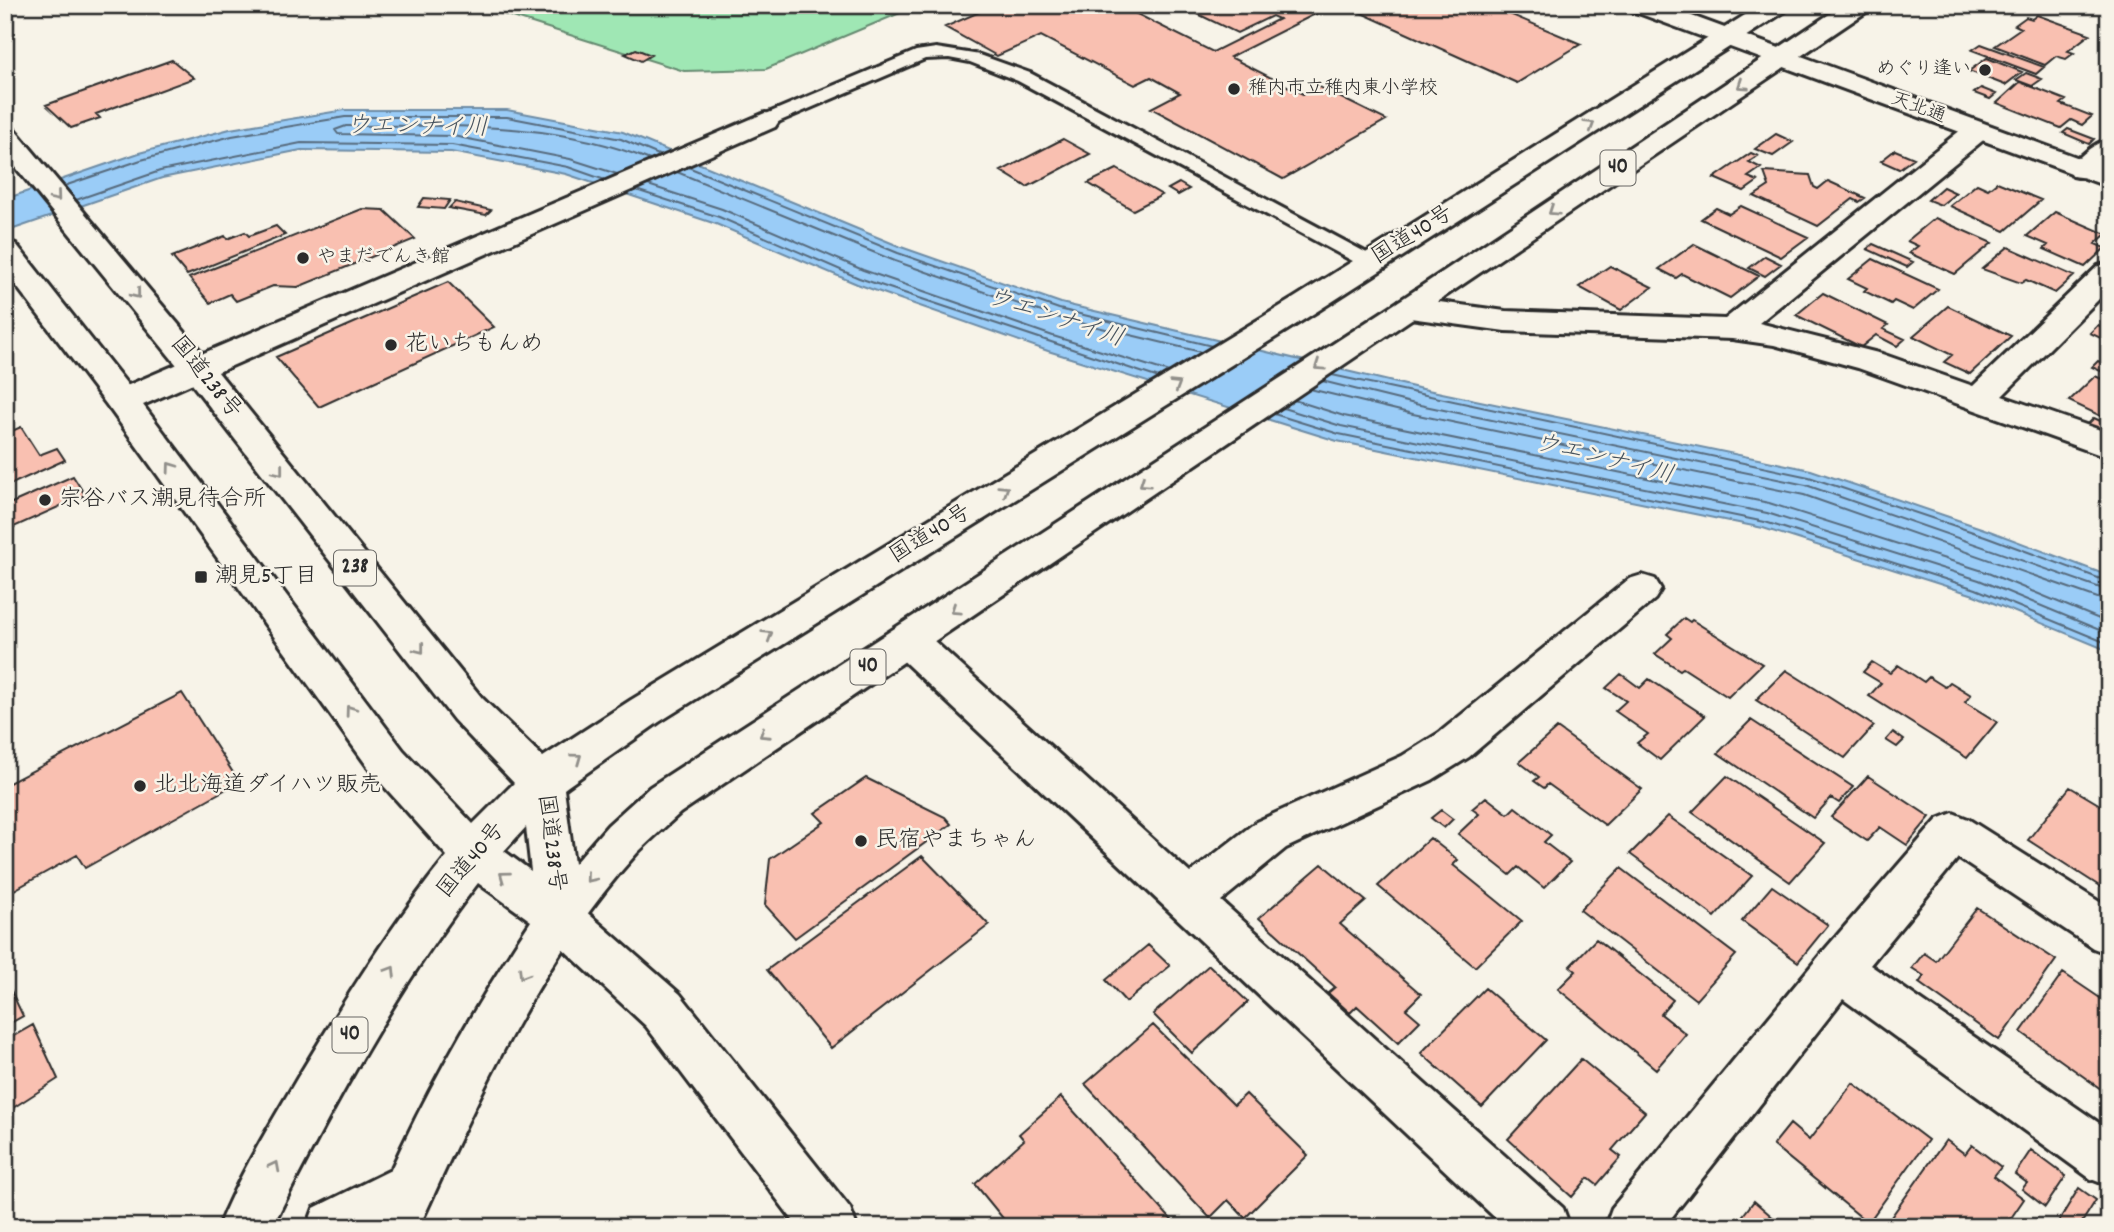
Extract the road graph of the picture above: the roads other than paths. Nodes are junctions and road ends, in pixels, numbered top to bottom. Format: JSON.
{"nodes":[{"id":1,"x":1639,"y":5,"type":"edge"},
{"id":2,"x":1778,"y":5,"type":"edge"},
{"id":3,"x":1860,"y":5,"type":"edge"},
{"id":4,"x":1727,"y":38,"type":"junction"},
{"id":5,"x":1782,"y":58,"type":"junction"},
{"id":6,"x":765,"y":121,"type":"joint"},
{"id":7,"x":1977,"y":131,"type":"junction"},
{"id":8,"x":12,"y":144,"type":"edge"},
{"id":9,"x":2109,"y":147,"type":"edge"},
{"id":10,"x":2096,"y":175,"type":"edge"},
{"id":11,"x":12,"y":259,"type":"edge"},
{"id":12,"x":1371,"y":263,"type":"junction"},
{"id":13,"x":2109,"y":272,"type":"edge"},
{"id":14,"x":1410,"y":308,"type":"junction"},
{"id":15,"x":1732,"y":329,"type":"junction"},
{"id":16,"x":197,"y":368,"type":"junction"},
{"id":17,"x":1979,"y":399,"type":"junction"},
{"id":18,"x":122,"y":401,"type":"junction"},
{"id":19,"x":2109,"y":446,"type":"edge"},
{"id":20,"x":1642,"y":589,"type":"dead end"},
{"id":21,"x":908,"y":641,"type":"junction"},
{"id":22,"x":542,"y":783,"type":"junction"},
{"id":23,"x":473,"y":853,"type":"junction"},
{"id":24,"x":1189,"y":900,"type":"junction"},
{"id":25,"x":559,"y":916,"type":"junction"},
{"id":26,"x":2109,"y":933,"type":"edge"},
{"id":27,"x":1838,"y":969,"type":"junction"},
{"id":28,"x":2109,"y":1161,"type":"edge"},
{"id":29,"x":401,"y":1206,"type":"edge"},
{"id":30,"x":244,"y":1227,"type":"edge"},
{"id":31,"x":333,"y":1227,"type":"edge"},
{"id":32,"x":831,"y":1227,"type":"edge"},
{"id":33,"x":1544,"y":1227,"type":"edge"},
{"id":34,"x":1631,"y":1227,"type":"edge"}],
"edges":[{"from":1,"to":4,"type":"main road","name":"天北通"},
{"from":2,"to":4,"type":"main road","name":"国道40号","number":"40"},
{"from":3,"to":5,"type":"main road","number":"40"},
{"from":4,"to":5,"type":"main road","name":"天北通"},
{"from":12,"to":4,"type":"main road","name":"国道40号","number":"40","one_way":true},
{"from":5,"to":7,"type":"main road","name":"天北通"},
{"from":5,"to":14,"type":"main road","number":"40","one_way":true},
{"from":6,"to":12,"type":"lane"},
{"from":6,"to":16,"type":"main road"},
{"from":7,"to":10,"type":"main road","name":"天北通"},
{"from":7,"to":15,"type":"main road"},
{"from":8,"to":16,"type":"main road","name":"国道238号","number":"238","one_way":true},
{"from":9,"to":10,"type":"main road"},
{"from":11,"to":18,"type":"main road","name":"国道238号"},
{"from":22,"to":12,"type":"main road","name":"国道40号","number":"40","one_way":true},
{"from":13,"to":17,"type":"main road"},
{"from":14,"to":15,"type":"main road"},
{"from":14,"to":21,"type":"main road","number":"40","one_way":true},
{"from":15,"to":17,"type":"main road"},
{"from":16,"to":18,"type":"main road"},
{"from":16,"to":22,"type":"main road","name":"国道238号","number":"238","one_way":true},
{"from":17,"to":19,"type":"main road"},
{"from":23,"to":18,"type":"main road","name":"国道238号","one_way":true},
{"from":20,"to":24,"type":"main road"},
{"from":21,"to":24,"type":"main road"},
{"from":21,"to":25,"type":"main road","number":"40","one_way":true},
{"from":22,"to":23,"type":"main road","name":"国道40号","number":"40"},
{"from":22,"to":25,"type":"main road","name":"国道238号"},
{"from":25,"to":23,"type":"main road","name":"国道238号","one_way":true},
{"from":30,"to":23,"type":"main road","name":"国道40号","number":"40","one_way":true},
{"from":24,"to":33,"type":"main road"},
{"from":25,"to":29,"type":"main road","number":"40","one_way":true},
{"from":25,"to":32,"type":"main road"},
{"from":26,"to":27,"type":"main road"},
{"from":27,"to":28,"type":"main road"},
{"from":27,"to":34,"type":"main road"},
{"from":29,"to":31,"type":"main road"}]}
